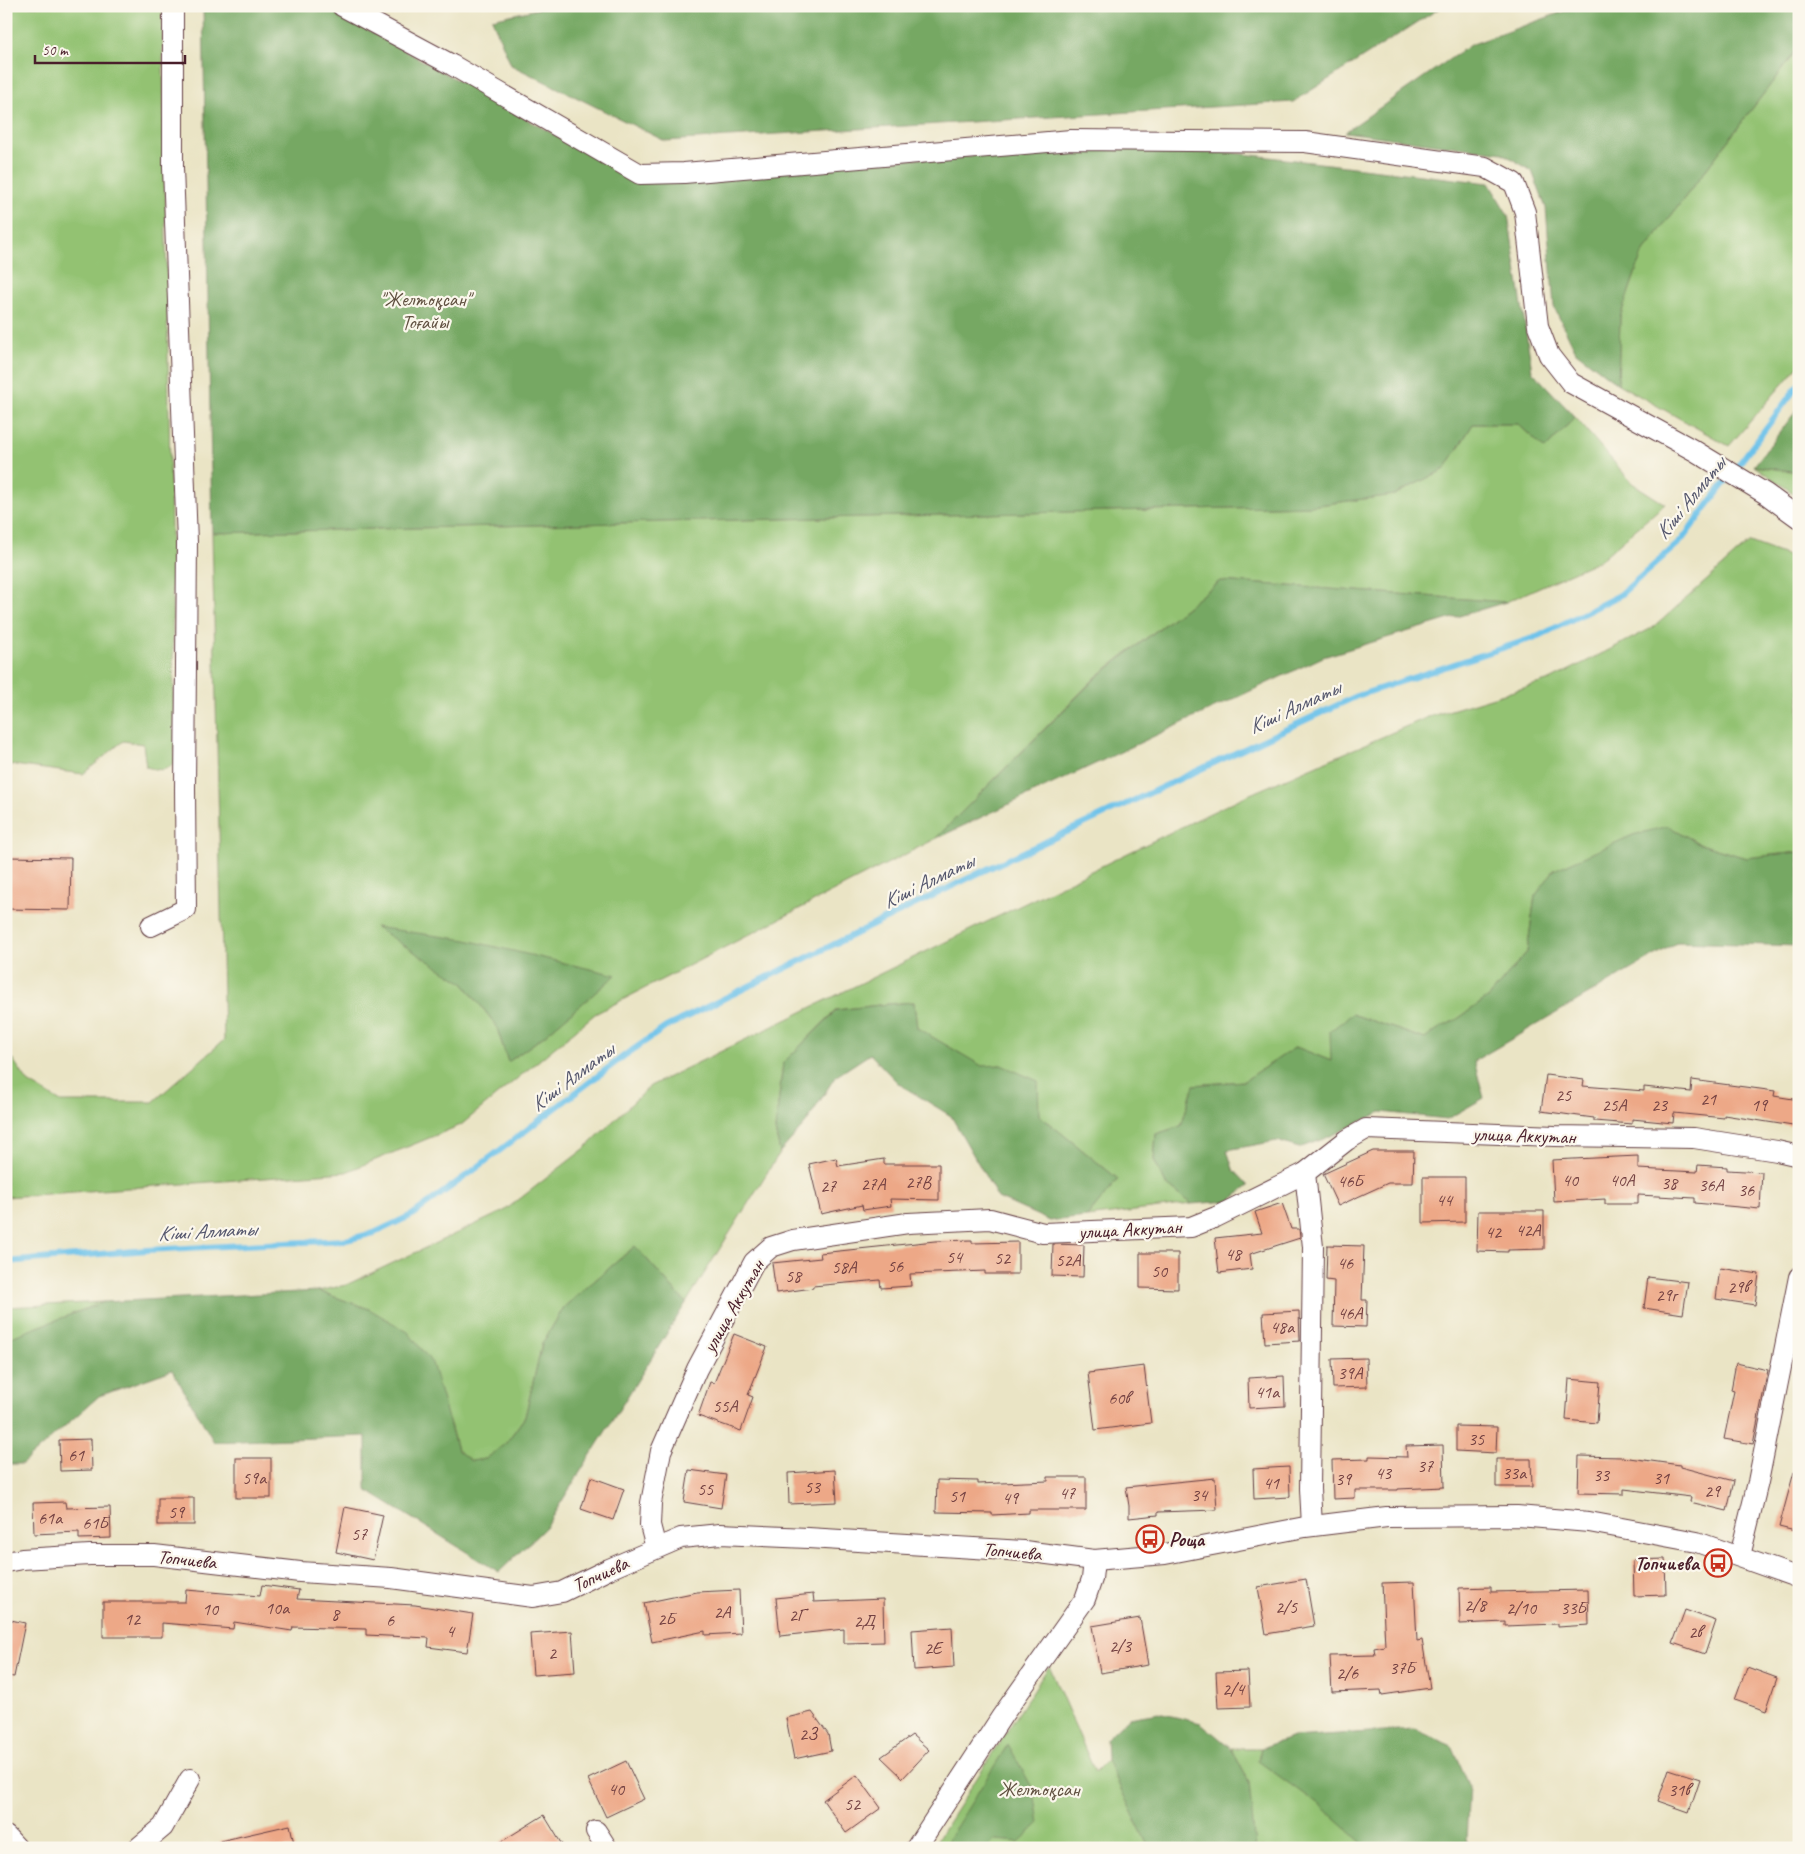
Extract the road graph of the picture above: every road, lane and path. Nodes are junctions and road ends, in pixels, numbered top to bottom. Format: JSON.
{"nodes":[{"id":1,"x":173,"y":6,"type":"edge"},
{"id":2,"x":342,"y":6,"type":"edge"},
{"id":3,"x":1799,"y":518,"type":"edge"},
{"id":4,"x":151,"y":926,"type":"dead end"},
{"id":5,"x":1799,"y":1156,"type":"edge"},
{"id":6,"x":1304,"y":1173,"type":"junction"},
{"id":7,"x":1799,"y":1277,"type":"edge"},
{"id":8,"x":1312,"y":1526,"type":"junction"},
{"id":9,"x":656,"y":1548,"type":"junction"},
{"id":10,"x":1740,"y":1556,"type":"junction"},
{"id":11,"x":1094,"y":1560,"type":"junction"},
{"id":12,"x":6,"y":1562,"type":"edge"},
{"id":13,"x":1799,"y":1578,"type":"edge"},
{"id":14,"x":190,"y":1779,"type":"dead end"},
{"id":15,"x":6,"y":1836,"type":"edge"},
{"id":16,"x":17,"y":1848,"type":"edge"},
{"id":17,"x":138,"y":1848,"type":"edge"},
{"id":18,"x":916,"y":1848,"type":"edge"}],
"edges":[{"from":1,"to":4,"type":"street"},
{"from":2,"to":3,"type":"street"},
{"from":5,"to":6,"type":"street","name":"улица Аккутан"},
{"from":6,"to":8,"type":"street"},
{"from":6,"to":9,"type":"street","name":"улица Аккутан"},
{"from":7,"to":10,"type":"street"},
{"from":8,"to":10,"type":"street","name":"Топчиева"},
{"from":8,"to":11,"type":"street","name":"Топчиева"},
{"from":9,"to":11,"type":"street","name":"Топчиева"},
{"from":9,"to":12,"type":"street","name":"Топчиева"},
{"from":10,"to":13,"type":"street","name":"Топчиева"},
{"from":11,"to":18,"type":"street"},
{"from":14,"to":17,"type":"street"},
{"from":15,"to":16,"type":"street"}]}
